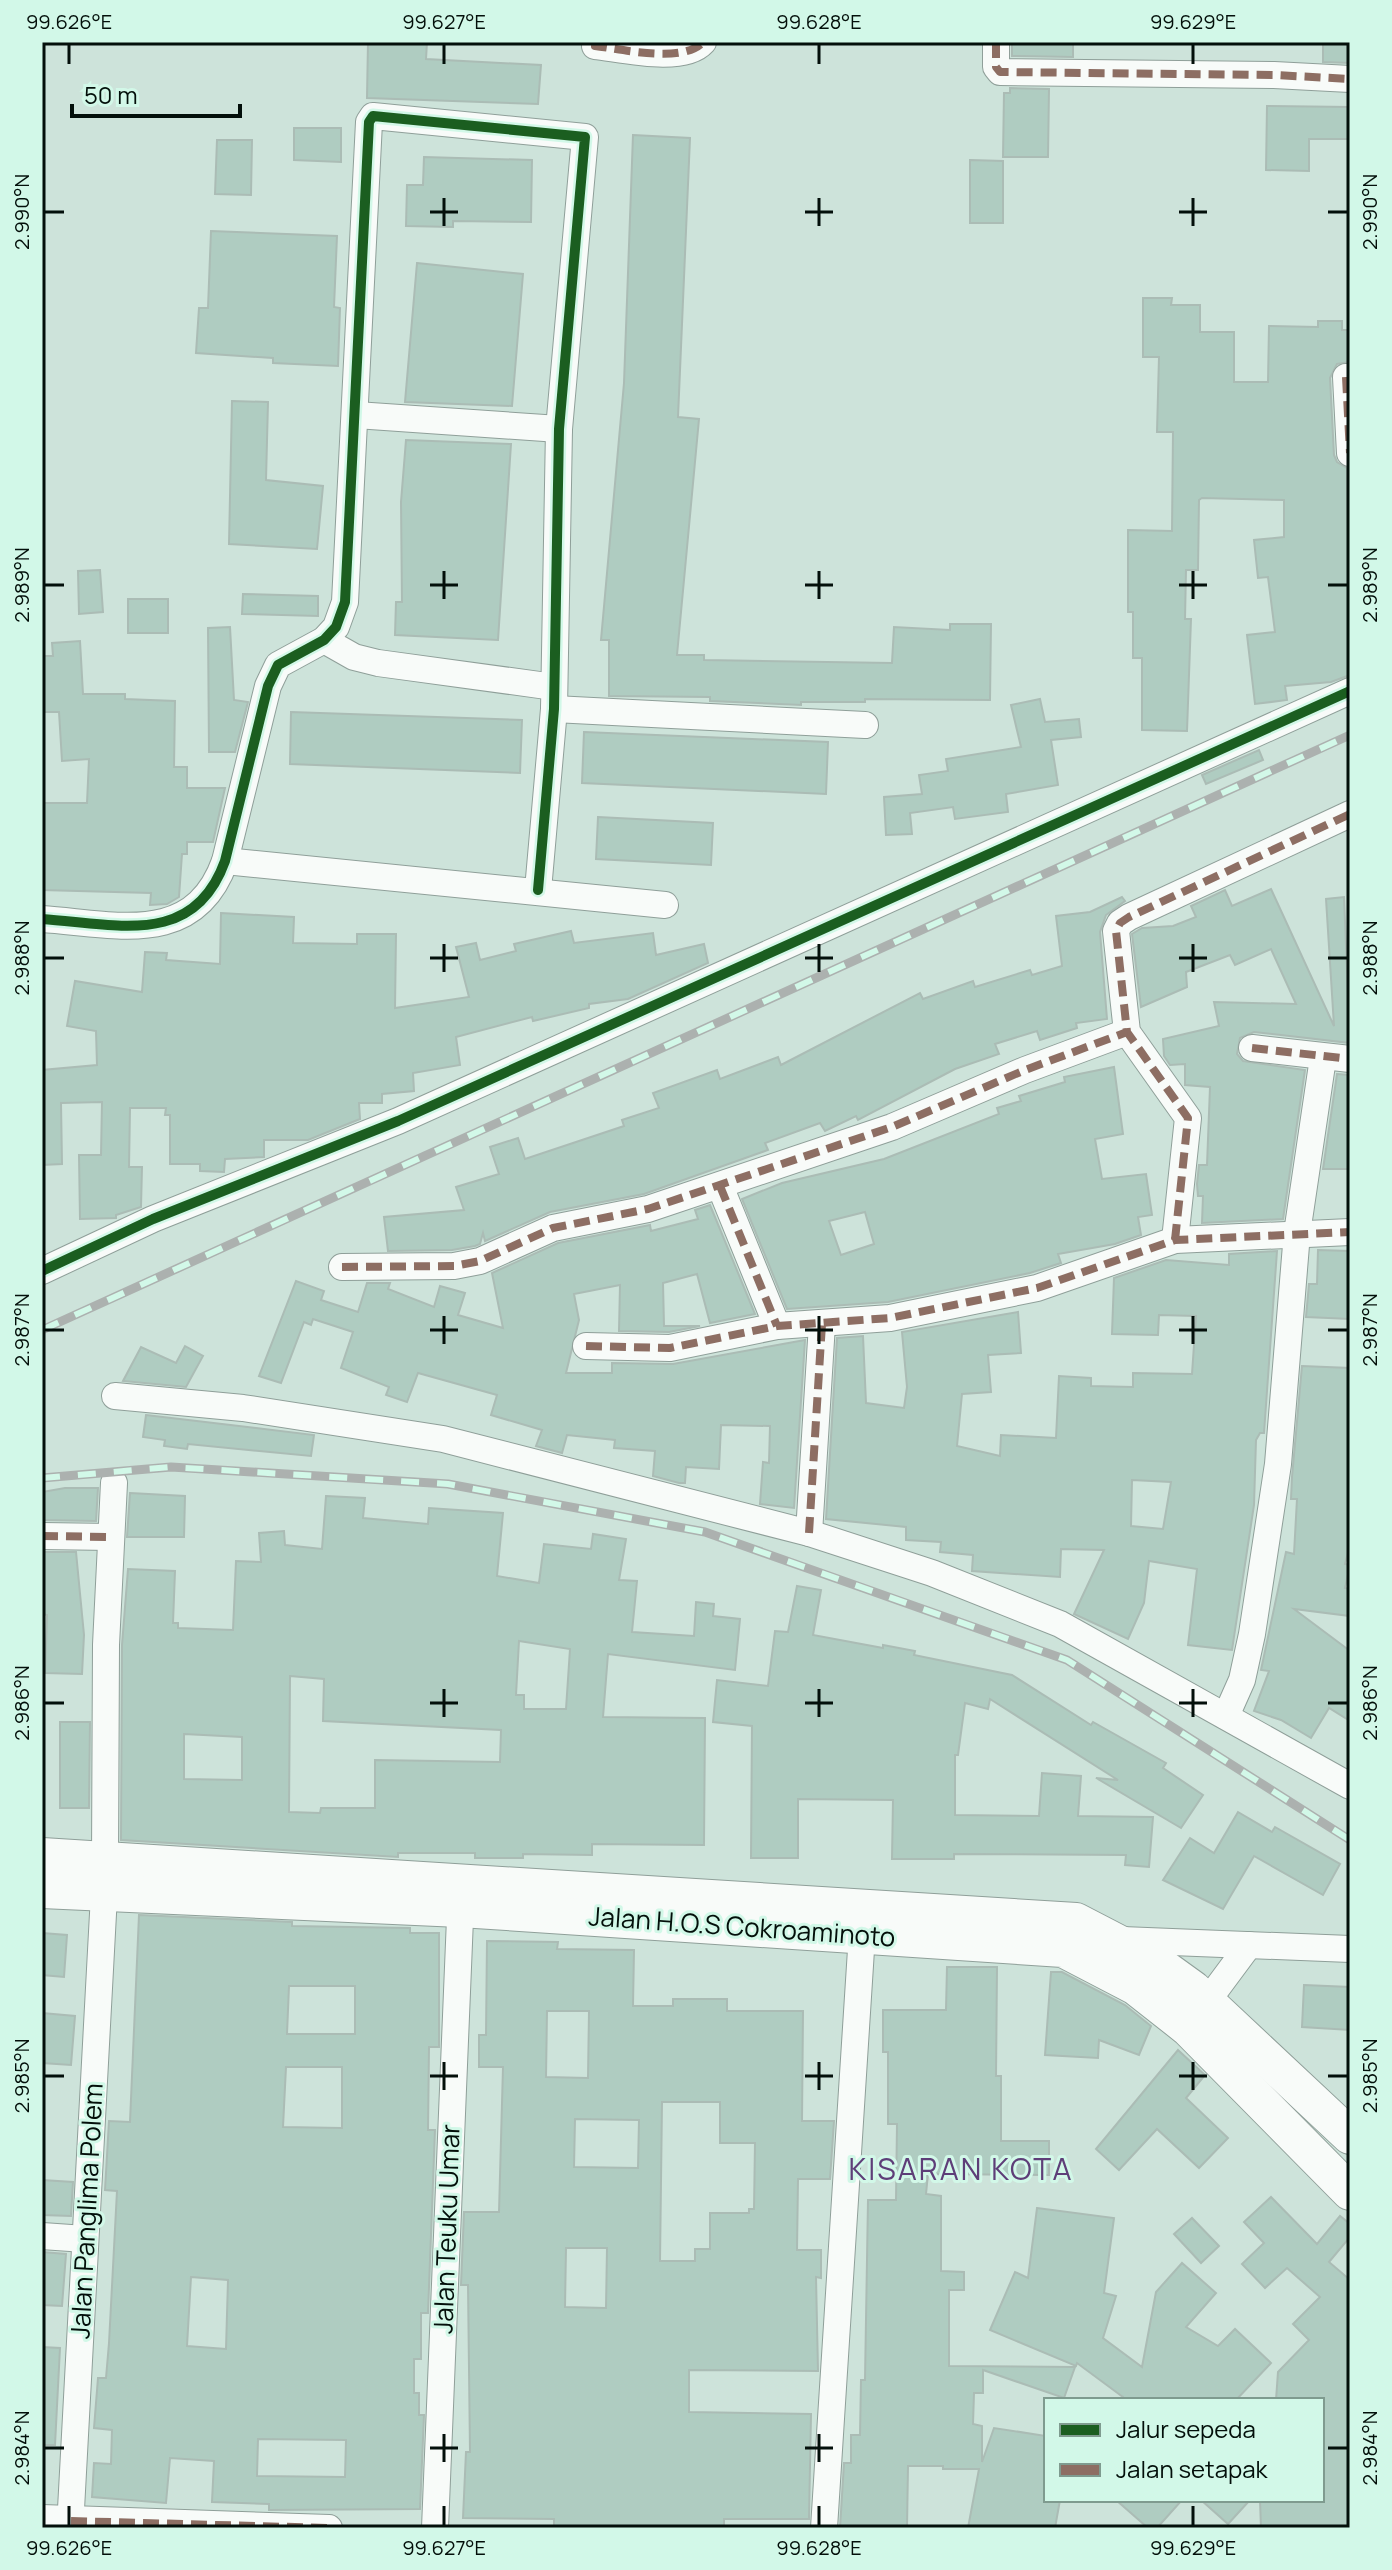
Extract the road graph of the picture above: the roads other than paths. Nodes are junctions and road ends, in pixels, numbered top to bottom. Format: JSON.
{"nodes":[{"id":1,"x":596,"y":42,"type":"edge"},
{"id":2,"x":703,"y":42,"type":"edge"},
{"id":3,"x":996,"y":42,"type":"edge"},
{"id":4,"x":1350,"y":79,"type":"edge"},
{"id":5,"x":1346,"y":377,"type":"dead end"},
{"id":6,"x":356,"y":415,"type":"junction"},
{"id":7,"x":559,"y":429,"type":"junction"},
{"id":8,"x":1350,"y":453,"type":"edge"},
{"id":9,"x":324,"y":640,"type":"junction"},
{"id":10,"x":1350,"y":691,"type":"edge"},
{"id":11,"x":554,"y":698,"type":"junction"},
{"id":12,"x":865,"y":725,"type":"dead end"},
{"id":13,"x":1350,"y":814,"type":"edge"},
{"id":14,"x":225,"y":861,"type":"junction"},
{"id":15,"x":538,"y":890,"type":"junction"},
{"id":16,"x":665,"y":905,"type":"dead end"},
{"id":17,"x":42,"y":919,"type":"edge"},
{"id":18,"x":1127,"y":1032,"type":"junction"},
{"id":19,"x":1252,"y":1048,"type":"dead end"},
{"id":20,"x":1323,"y":1058,"type":"junction"},
{"id":21,"x":1350,"y":1059,"type":"edge"},
{"id":22,"x":720,"y":1186,"type":"junction"},
{"id":23,"x":1350,"y":1232,"type":"edge"},
{"id":24,"x":1297,"y":1233,"type":"junction"},
{"id":25,"x":1175,"y":1240,"type":"junction"},
{"id":26,"x":342,"y":1267,"type":"dead end"},
{"id":27,"x":42,"y":1271,"type":"edge"},
{"id":28,"x":822,"y":1324,"type":"junction"},
{"id":29,"x":777,"y":1326,"type":"junction"},
{"id":30,"x":586,"y":1346,"type":"dead end"},
{"id":31,"x":115,"y":1396,"type":"dead end"},
{"id":32,"x":114,"y":1483,"type":"dead end"},
{"id":33,"x":809,"y":1533,"type":"junction"},
{"id":34,"x":42,"y":1536,"type":"edge"},
{"id":35,"x":111,"y":1537,"type":"junction"},
{"id":36,"x":1226,"y":1716,"type":"junction"},
{"id":37,"x":1350,"y":1786,"type":"edge"},
{"id":38,"x":42,"y":1856,"type":"edge"},
{"id":39,"x":105,"y":1859,"type":"junction"},
{"id":40,"x":42,"y":1890,"type":"edge"},
{"id":41,"x":104,"y":1895,"type":"junction"},
{"id":42,"x":461,"y":1896,"type":"junction"},
{"id":43,"x":862,"y":1934,"type":"junction"},
{"id":44,"x":1116,"y":1940,"type":"junction"},
{"id":45,"x":1249,"y":1945,"type":"junction"},
{"id":46,"x":1063,"y":1949,"type":"junction"},
{"id":47,"x":1350,"y":1949,"type":"edge"},
{"id":48,"x":1198,"y":2014,"type":"junction"},
{"id":49,"x":1350,"y":2136,"type":"edge"},
{"id":50,"x":1350,"y":2192,"type":"edge"},
{"id":51,"x":42,"y":2236,"type":"edge"},
{"id":52,"x":85,"y":2239,"type":"junction"},
{"id":53,"x":42,"y":2518,"type":"edge"},
{"id":54,"x":70,"y":2524,"type":"edge"},
{"id":55,"x":329,"y":2528,"type":"edge"},
{"id":56,"x":435,"y":2528,"type":"edge"},
{"id":57,"x":824,"y":2528,"type":"edge"}],
"edges":[{"from":1,"to":2,"type":"street"},
{"from":3,"to":4,"type":"street"},
{"from":5,"to":8,"type":"street"},
{"from":6,"to":7,"type":"street"},
{"from":6,"to":7,"type":"street"},
{"from":6,"to":9,"type":"street"},
{"from":7,"to":11,"type":"street"},
{"from":9,"to":11,"type":"street"},
{"from":9,"to":14,"type":"street"},
{"from":10,"to":27,"type":"street"},
{"from":11,"to":12,"type":"street"},
{"from":11,"to":15,"type":"street"},
{"from":13,"to":18,"type":"street"},
{"from":14,"to":15,"type":"street"},
{"from":14,"to":17,"type":"street"},
{"from":15,"to":16,"type":"street"},
{"from":18,"to":22,"type":"street"},
{"from":18,"to":25,"type":"street"},
{"from":19,"to":20,"type":"street"},
{"from":20,"to":21,"type":"street"},
{"from":20,"to":24,"type":"street"},
{"from":22,"to":26,"type":"street"},
{"from":22,"to":29,"type":"street"},
{"from":23,"to":24,"type":"street"},
{"from":24,"to":25,"type":"street"},
{"from":24,"to":36,"type":"street"},
{"from":25,"to":28,"type":"street"},
{"from":28,"to":29,"type":"street"},
{"from":28,"to":33,"type":"street"},
{"from":29,"to":30,"type":"street"},
{"from":31,"to":33,"type":"street"},
{"from":32,"to":35,"type":"street"},
{"from":33,"to":36,"type":"street"},
{"from":34,"to":35,"type":"street"},
{"from":35,"to":39,"type":"street"},
{"from":36,"to":37,"type":"street"},
{"from":38,"to":39,"type":"main road","name":"Jalan H.O.S Cokroaminoto"},
{"from":39,"to":42,"type":"main road","name":"Jalan H.O.S Cokroaminoto"},
{"from":40,"to":41,"type":"main road","name":"Jalan H.O.S Cokroaminoto"},
{"from":41,"to":42,"type":"main road","name":"Jalan H.O.S Cokroaminoto"},
{"from":41,"to":52,"type":"street","name":"Jalan Panglima Polem"},
{"from":42,"to":43,"type":"main road","name":"Jalan H.O.S Cokroaminoto"},
{"from":42,"to":44,"type":"main road","name":"Jalan H.O.S Cokroaminoto"},
{"from":42,"to":56,"type":"street","name":"Jalan Teuku Umar"},
{"from":43,"to":46,"type":"main road","name":"Jalan H.O.S Cokroaminoto"},
{"from":43,"to":57,"type":"street"},
{"from":44,"to":45,"type":"street"},
{"from":44,"to":46,"type":"street"},
{"from":44,"to":48,"type":"main road","name":"Jalan H.O.S Cokroaminoto"},
{"from":45,"to":47,"type":"street"},
{"from":45,"to":48,"type":"street"},
{"from":46,"to":48,"type":"main road","name":"Jalan H.O.S Cokroaminoto"},
{"from":48,"to":49,"type":"main road","name":"Jalan H.O.S Cokroaminoto"},
{"from":48,"to":50,"type":"main road","name":"Jalan H.O.S Cokroaminoto"},
{"from":51,"to":52,"type":"street"},
{"from":52,"to":54,"type":"street","name":"Jalan Panglima Polem"},
{"from":53,"to":54,"type":"street"},
{"from":54,"to":55,"type":"street"}]}
